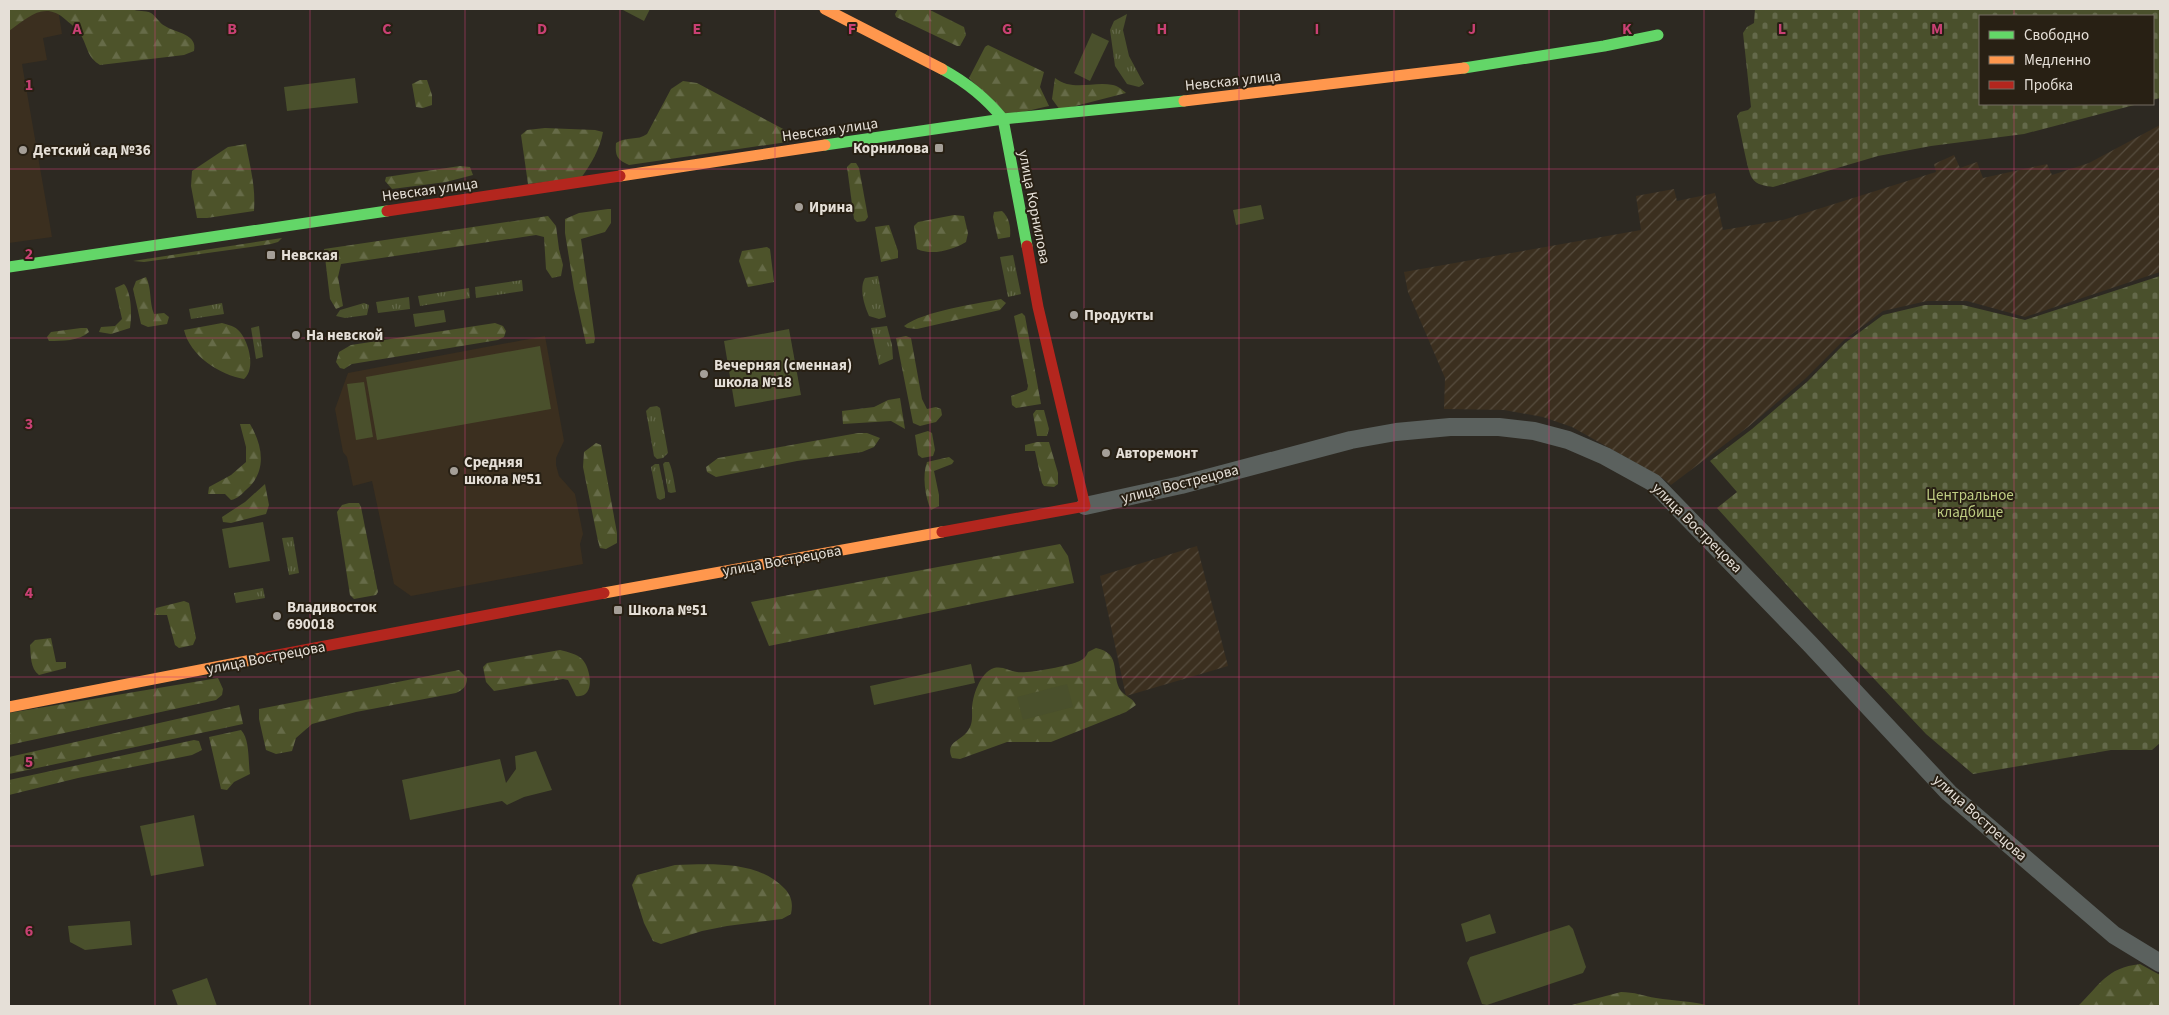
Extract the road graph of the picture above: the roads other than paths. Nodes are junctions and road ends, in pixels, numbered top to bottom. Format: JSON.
{"nodes":[{"id":1,"x":825,"y":9,"type":"edge"},
{"id":2,"x":1658,"y":35,"type":"dead end"},
{"id":3,"x":1003,"y":119,"type":"junction"},
{"id":4,"x":9,"y":267,"type":"edge"},
{"id":5,"x":1084,"y":506,"type":"junction"},
{"id":6,"x":9,"y":708,"type":"edge"},
{"id":7,"x":2160,"y":963,"type":"edge"}],
"edges":[{"from":1,"to":3,"type":"street"},
{"from":2,"to":3,"type":"street","name":"Невская улица"},
{"from":3,"to":4,"type":"street","name":"Невская улица"},
{"from":3,"to":5,"type":"street","name":"улица Корнилова"},
{"from":5,"to":6,"type":"street","name":"улица Вострецова"},
{"from":5,"to":7,"type":"street","name":"улица Вострецова"}]}
